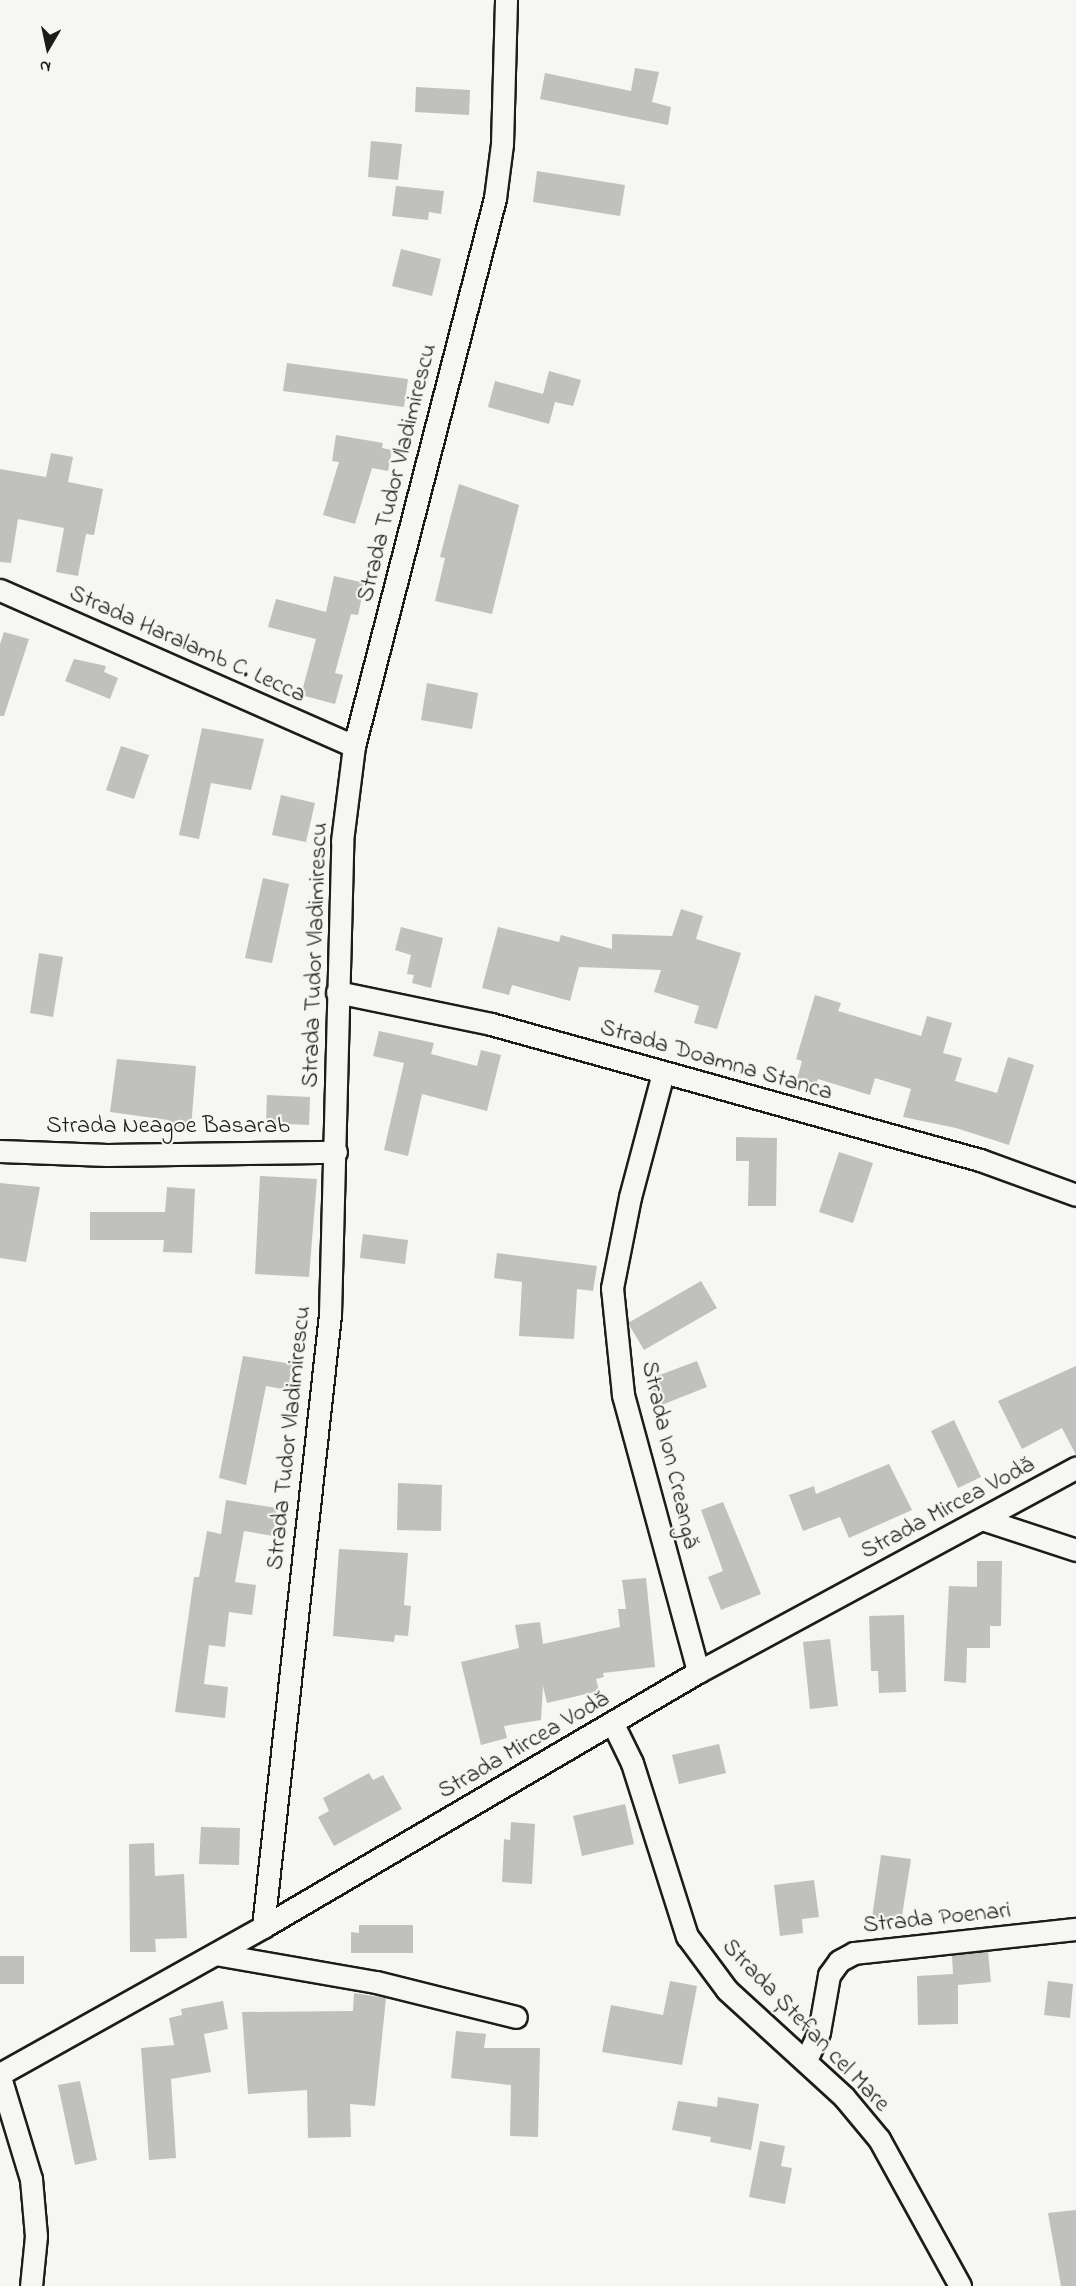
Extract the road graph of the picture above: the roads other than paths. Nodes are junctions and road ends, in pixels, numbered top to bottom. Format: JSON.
{"nodes":[{"id":1,"x":506,"y":0,"type":"edge"},
{"id":2,"x":0,"y":590,"type":"edge"},
{"id":3,"x":354,"y":746,"type":"junction"},
{"id":4,"x":337,"y":992,"type":"junction"},
{"id":5,"x":663,"y":1074,"type":"junction"},
{"id":6,"x":0,"y":1151,"type":"edge"},
{"id":7,"x":336,"y":1152,"type":"junction"},
{"id":8,"x":1076,"y":1195,"type":"edge"},
{"id":9,"x":1076,"y":1468,"type":"edge"},
{"id":10,"x":985,"y":1520,"type":"junction"},
{"id":11,"x":1076,"y":1550,"type":"edge"},
{"id":12,"x":698,"y":1672,"type":"junction"},
{"id":13,"x":613,"y":1724,"type":"junction"},
{"id":14,"x":263,"y":1927,"type":"junction"},
{"id":15,"x":1076,"y":1929,"type":"edge"},
{"id":16,"x":215,"y":1954,"type":"junction"},
{"id":17,"x":516,"y":2017,"type":"dead end"},
{"id":18,"x":806,"y":2060,"type":"junction"},
{"id":19,"x":0,"y":2075,"type":"edge"},
{"id":20,"x":31,"y":2286,"type":"edge"},
{"id":21,"x":960,"y":2286,"type":"edge"}],
"edges":[{"from":1,"to":3,"type":"street","name":"Strada Tudor Vladimirescu"},
{"from":2,"to":3,"type":"street","name":"Strada Haralamb C. Lecca"},
{"from":3,"to":4,"type":"street","name":"Strada Tudor Vladimirescu"},
{"from":4,"to":5,"type":"street","name":"Strada Doamna Stanca"},
{"from":4,"to":7,"type":"street","name":"Strada Tudor Vladimirescu"},
{"from":5,"to":8,"type":"street","name":"Strada Doamna Stanca"},
{"from":5,"to":12,"type":"street","name":"Strada Ion Creangă"},
{"from":6,"to":7,"type":"street","name":"Strada Neagoe Basarab"},
{"from":7,"to":14,"type":"street","name":"Strada Tudor Vladimirescu"},
{"from":9,"to":10,"type":"street","name":"Strada Mircea Vodă"},
{"from":10,"to":11,"type":"street"},
{"from":10,"to":12,"type":"street","name":"Strada Mircea Vodă"},
{"from":12,"to":13,"type":"street","name":"Strada Mircea Vodă"},
{"from":13,"to":14,"type":"street","name":"Strada Mircea Vodă"},
{"from":13,"to":18,"type":"street","name":"Strada Ștefan cel Mare"},
{"from":14,"to":16,"type":"street","name":"Strada Mircea Vodă"},
{"from":15,"to":18,"type":"street","name":"Strada Poenari"},
{"from":16,"to":17,"type":"street"},
{"from":16,"to":19,"type":"street","name":"Strada Mircea Vodă"},
{"from":18,"to":21,"type":"street","name":"Strada Ștefan cel Mare"},
{"from":19,"to":20,"type":"street"}]}
